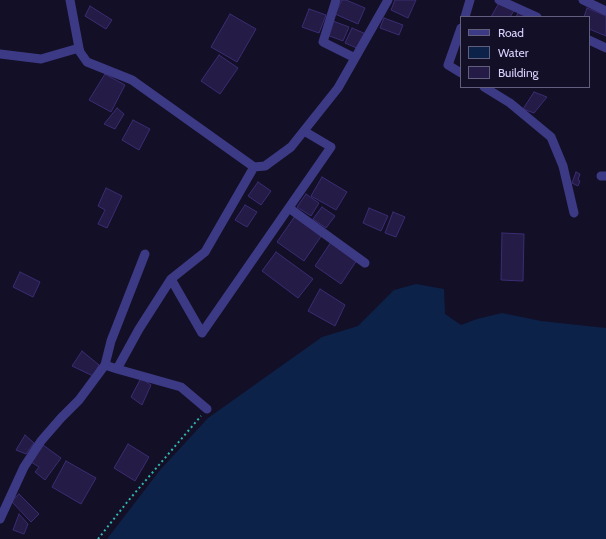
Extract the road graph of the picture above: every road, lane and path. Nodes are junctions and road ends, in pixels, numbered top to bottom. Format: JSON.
{"nodes":[{"id":1,"x":70,"y":0,"type":"edge"},
{"id":2,"x":388,"y":0,"type":"edge"},
{"id":3,"x":470,"y":0,"type":"edge"},
{"id":4,"x":499,"y":0,"type":"edge"},
{"id":5,"x":583,"y":0,"type":"edge"},
{"id":6,"x":333,"y":1,"type":"edge"},
{"id":7,"x":606,"y":12,"type":"edge"},
{"id":8,"x":465,"y":16,"type":"edge"},
{"id":9,"x":535,"y":16,"type":"edge"},
{"id":10,"x":460,"y":31,"type":"edge"},
{"id":11,"x":590,"y":40,"type":"edge"},
{"id":12,"x":79,"y":48,"type":"junction"},
{"id":13,"x":606,"y":48,"type":"edge"},
{"id":14,"x":0,"y":54,"type":"edge"},
{"id":15,"x":355,"y":58,"type":"junction"},
{"id":16,"x":460,"y":72,"type":"edge"},
{"id":17,"x":486,"y":88,"type":"edge"},
{"id":18,"x":304,"y":130,"type":"junction"},
{"id":19,"x":254,"y":167,"type":"junction"},
{"id":20,"x":289,"y":208,"type":"junction"},
{"id":21,"x":574,"y":213,"type":"dead end"},
{"id":22,"x":145,"y":254,"type":"dead end"},
{"id":23,"x":366,"y":263,"type":"dead end"},
{"id":24,"x":171,"y":280,"type":"junction"},
{"id":25,"x":105,"y":365,"type":"junction"},
{"id":26,"x":117,"y":369,"type":"junction"},
{"id":27,"x":207,"y":409,"type":"joint"},
{"id":28,"x":0,"y":519,"type":"edge"},
{"id":29,"x":98,"y":539,"type":"edge"}],
"edges":[{"from":1,"to":12,"type":"street"},
{"from":2,"to":15,"type":"street"},
{"from":3,"to":8,"type":"street"},
{"from":4,"to":9,"type":"street"},
{"from":5,"to":7,"type":"street"},
{"from":6,"to":15,"type":"street"},
{"from":10,"to":16,"type":"street"},
{"from":11,"to":13,"type":"street"},
{"from":12,"to":14,"type":"street"},
{"from":12,"to":19,"type":"street"},
{"from":15,"to":18,"type":"street"},
{"from":17,"to":21,"type":"street"},
{"from":18,"to":19,"type":"street"},
{"from":18,"to":20,"type":"street"},
{"from":19,"to":24,"type":"street"},
{"from":20,"to":23,"type":"street"},
{"from":20,"to":24,"type":"street"},
{"from":22,"to":25,"type":"street"},
{"from":24,"to":26,"type":"street"},
{"from":25,"to":26,"type":"street"},
{"from":25,"to":28,"type":"street"},
{"from":26,"to":27,"type":"street"},
{"from":27,"to":29,"type":"path"}]}
